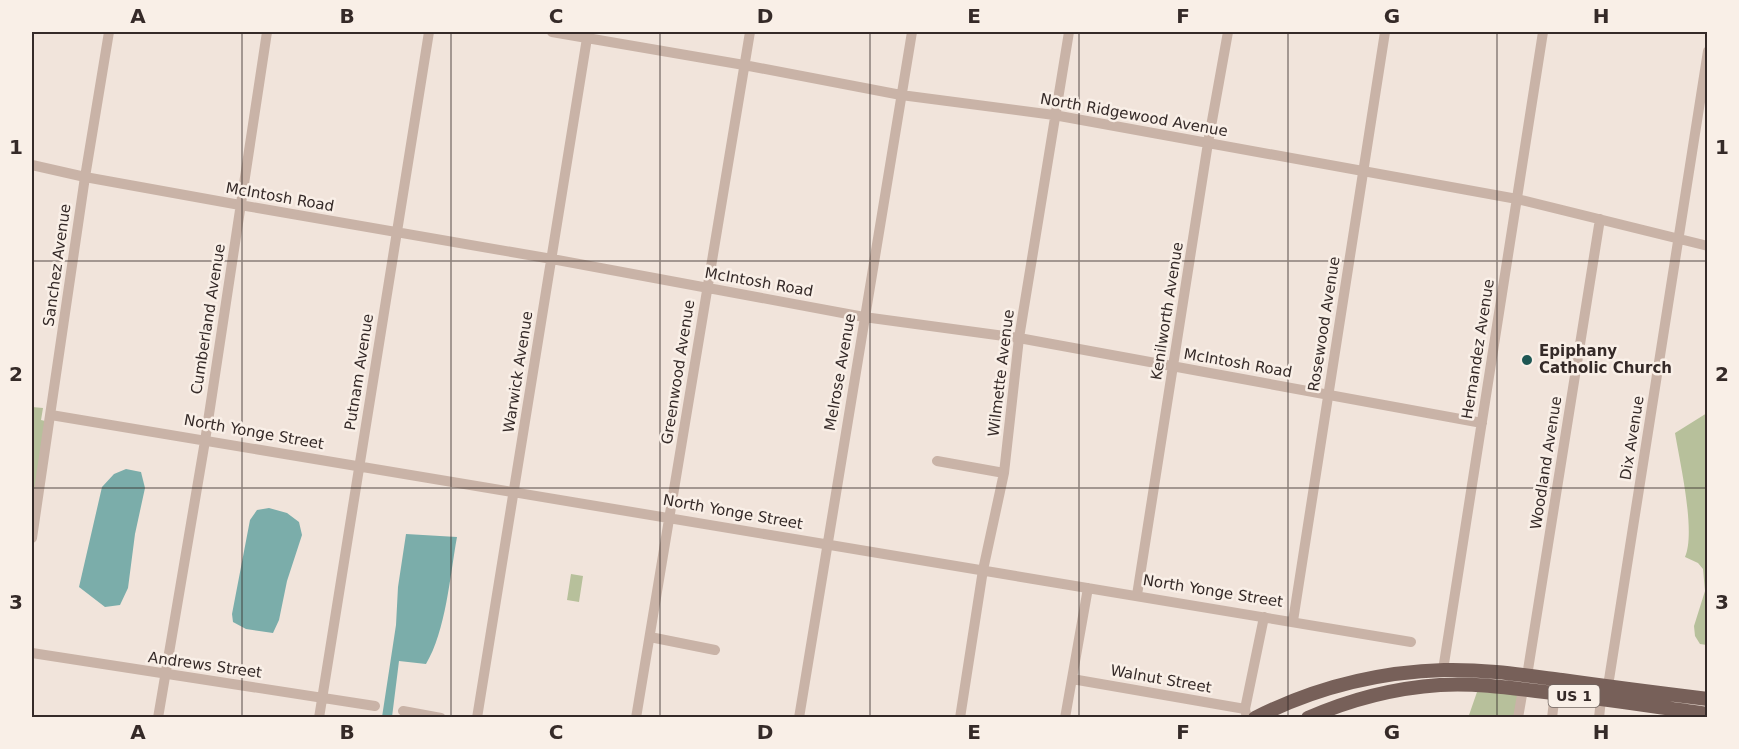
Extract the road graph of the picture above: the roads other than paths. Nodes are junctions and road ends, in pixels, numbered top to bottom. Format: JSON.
{"nodes":[{"id":1,"x":109,"y":32,"type":"edge"},
{"id":2,"x":267,"y":32,"type":"edge"},
{"id":3,"x":429,"y":32,"type":"edge"},
{"id":4,"x":552,"y":32,"type":"edge"},
{"id":5,"x":750,"y":32,"type":"edge"},
{"id":6,"x":912,"y":32,"type":"edge"},
{"id":7,"x":1069,"y":32,"type":"edge"},
{"id":8,"x":1228,"y":32,"type":"edge"},
{"id":9,"x":1385,"y":32,"type":"edge"},
{"id":10,"x":1543,"y":32,"type":"edge"},
{"id":11,"x":587,"y":35,"type":"edge"},
{"id":12,"x":1707,"y":51,"type":"edge"},
{"id":13,"x":744,"y":65,"type":"junction"},
{"id":14,"x":901,"y":95,"type":"junction"},
{"id":15,"x":1054,"y":115,"type":"junction"},
{"id":16,"x":1208,"y":143,"type":"junction"},
{"id":17,"x":32,"y":165,"type":"edge"},
{"id":18,"x":1363,"y":171,"type":"junction"},
{"id":19,"x":85,"y":177,"type":"junction"},
{"id":20,"x":1517,"y":199,"type":"junction"},
{"id":21,"x":240,"y":205,"type":"junction"},
{"id":22,"x":1600,"y":219,"type":"junction"},
{"id":23,"x":396,"y":232,"type":"junction"},
{"id":24,"x":1678,"y":239,"type":"junction"},
{"id":25,"x":1707,"y":246,"type":"edge"},
{"id":26,"x":552,"y":259,"type":"junction"},
{"id":27,"x":707,"y":288,"type":"junction"},
{"id":28,"x":864,"y":317,"type":"junction"},
{"id":29,"x":1019,"y":338,"type":"junction"},
{"id":30,"x":1174,"y":366,"type":"junction"},
{"id":31,"x":1328,"y":395,"type":"junction"},
{"id":32,"x":51,"y":415,"type":"junction"},
{"id":33,"x":1482,"y":423,"type":"junction"},
{"id":34,"x":205,"y":441,"type":"junction"},
{"id":35,"x":937,"y":461,"type":"dead end"},
{"id":36,"x":360,"y":467,"type":"junction"},
{"id":37,"x":1004,"y":473,"type":"junction"},
{"id":38,"x":514,"y":492,"type":"junction"},
{"id":39,"x":669,"y":518,"type":"junction"},
{"id":40,"x":32,"y":538,"type":"edge"},
{"id":41,"x":826,"y":545,"type":"junction"},
{"id":42,"x":983,"y":570,"type":"junction"},
{"id":43,"x":1088,"y":588,"type":"junction"},
{"id":44,"x":1137,"y":596,"type":"junction"},
{"id":45,"x":1264,"y":617,"type":"junction"},
{"id":46,"x":1293,"y":621,"type":"junction"},
{"id":47,"x":650,"y":638,"type":"junction"},
{"id":48,"x":1411,"y":642,"type":"dead end"},
{"id":49,"x":715,"y":650,"type":"dead end"},
{"id":50,"x":32,"y":653,"type":"edge"},
{"id":51,"x":1443,"y":670,"type":"junction"},
{"id":52,"x":1473,"y":670,"type":"junction"},
{"id":53,"x":165,"y":675,"type":"junction"},
{"id":54,"x":1072,"y":679,"type":"junction"},
{"id":55,"x":1525,"y":683,"type":"junction"},
{"id":56,"x":1445,"y":685,"type":"junction"},
{"id":57,"x":1608,"y":686,"type":"junction"},
{"id":58,"x":1414,"y":688,"type":"junction"},
{"id":59,"x":1555,"y":693,"type":"junction"},
{"id":60,"x":322,"y":698,"type":"junction"},
{"id":61,"x":1601,"y":699,"type":"junction"},
{"id":62,"x":1707,"y":699,"type":"edge"},
{"id":63,"x":1294,"y":700,"type":"junction"},
{"id":64,"x":375,"y":706,"type":"dead end"},
{"id":65,"x":403,"y":711,"type":"dead end"},
{"id":66,"x":1707,"y":714,"type":"edge"},
{"id":67,"x":1249,"y":715,"type":"edge"},
{"id":68,"x":158,"y":717,"type":"edge"},
{"id":69,"x":319,"y":717,"type":"edge"},
{"id":70,"x":441,"y":717,"type":"edge"},
{"id":71,"x":477,"y":717,"type":"edge"},
{"id":72,"x":636,"y":717,"type":"edge"},
{"id":73,"x":799,"y":717,"type":"edge"},
{"id":74,"x":960,"y":717,"type":"edge"},
{"id":75,"x":1065,"y":717,"type":"edge"},
{"id":76,"x":1270,"y":717,"type":"edge"},
{"id":77,"x":1308,"y":717,"type":"edge"},
{"id":78,"x":1518,"y":717,"type":"edge"},
{"id":79,"x":1552,"y":717,"type":"edge"},
{"id":80,"x":1599,"y":717,"type":"edge"}],
"edges":[{"from":1,"to":19,"type":"street","name":"Sanchez Avenue"},
{"from":2,"to":21,"type":"street","name":"Cumberland Avenue"},
{"from":3,"to":23,"type":"street","name":"Putnam Avenue"},
{"from":4,"to":11,"type":"street","name":"North Ridgewood Avenue"},
{"from":5,"to":13,"type":"street","name":"Greenwood Avenue"},
{"from":6,"to":14,"type":"street","name":"Melrose Avenue"},
{"from":7,"to":15,"type":"street","name":"Wilmette Avenue"},
{"from":8,"to":16,"type":"street","name":"Kenilworth Avenue"},
{"from":9,"to":18,"type":"street","name":"Rosewood Avenue"},
{"from":10,"to":20,"type":"street","name":"Hernandez Avenue"},
{"from":11,"to":13,"type":"street","name":"North Ridgewood Avenue"},
{"from":11,"to":26,"type":"street","name":"Warwick Avenue"},
{"from":12,"to":24,"type":"street","name":"Dix Avenue"},
{"from":13,"to":14,"type":"street","name":"North Ridgewood Avenue"},
{"from":13,"to":27,"type":"street","name":"Greenwood Avenue"},
{"from":14,"to":15,"type":"street","name":"North Ridgewood Avenue"},
{"from":14,"to":28,"type":"street","name":"Melrose Avenue"},
{"from":15,"to":16,"type":"street","name":"North Ridgewood Avenue"},
{"from":15,"to":29,"type":"street","name":"Wilmette Avenue"},
{"from":16,"to":18,"type":"street","name":"North Ridgewood Avenue"},
{"from":16,"to":30,"type":"street","name":"Kenilworth Avenue"},
{"from":17,"to":19,"type":"street","name":"McIntosh Road"},
{"from":18,"to":20,"type":"street","name":"North Ridgewood Avenue"},
{"from":18,"to":31,"type":"street","name":"Rosewood Avenue"},
{"from":19,"to":21,"type":"street","name":"McIntosh Road"},
{"from":19,"to":32,"type":"street","name":"Sanchez Avenue"},
{"from":20,"to":22,"type":"street","name":"North Ridgewood Avenue"},
{"from":20,"to":33,"type":"street","name":"Hernandez Avenue"},
{"from":21,"to":23,"type":"street","name":"McIntosh Road"},
{"from":21,"to":34,"type":"street","name":"Cumberland Avenue"},
{"from":22,"to":24,"type":"street","name":"North Ridgewood Avenue"},
{"from":22,"to":55,"type":"street","name":"Woodland Avenue"},
{"from":23,"to":26,"type":"street","name":"McIntosh Road"},
{"from":23,"to":36,"type":"street","name":"Putnam Avenue"},
{"from":24,"to":25,"type":"street","name":"North Ridgewood Avenue"},
{"from":24,"to":57,"type":"street","name":"Dix Avenue"},
{"from":26,"to":27,"type":"street","name":"McIntosh Road"},
{"from":26,"to":38,"type":"street","name":"Warwick Avenue"},
{"from":27,"to":28,"type":"street","name":"McIntosh Road"},
{"from":27,"to":39,"type":"street","name":"Greenwood Avenue"},
{"from":28,"to":29,"type":"street","name":"McIntosh Road"},
{"from":28,"to":41,"type":"street","name":"Melrose Avenue"},
{"from":29,"to":30,"type":"street","name":"McIntosh Road"},
{"from":29,"to":37,"type":"street","name":"Wilmette Avenue"},
{"from":30,"to":31,"type":"street","name":"McIntosh Road"},
{"from":30,"to":44,"type":"street","name":"Kenilworth Avenue"},
{"from":31,"to":33,"type":"street","name":"McIntosh Road"},
{"from":31,"to":46,"type":"street","name":"Rosewood Avenue"},
{"from":32,"to":34,"type":"street","name":"North Yonge Street"},
{"from":32,"to":40,"type":"street","name":"Sanchez Avenue"},
{"from":33,"to":51,"type":"street","name":"Hernandez Avenue"},
{"from":34,"to":36,"type":"street","name":"North Yonge Street"},
{"from":34,"to":53,"type":"street","name":"Cumberland Avenue"},
{"from":35,"to":37,"type":"street"},
{"from":36,"to":38,"type":"street","name":"North Yonge Street"},
{"from":36,"to":60,"type":"street","name":"Putnam Avenue"},
{"from":37,"to":42,"type":"street","name":"Wilmette Avenue"},
{"from":38,"to":39,"type":"street","name":"North Yonge Street"},
{"from":38,"to":71,"type":"street","name":"Warwick Avenue"},
{"from":39,"to":41,"type":"street","name":"North Yonge Street"},
{"from":39,"to":47,"type":"street","name":"Greenwood Avenue"},
{"from":41,"to":42,"type":"street","name":"North Yonge Street"},
{"from":41,"to":73,"type":"street","name":"Melrose Avenue"},
{"from":42,"to":43,"type":"street","name":"North Yonge Street"},
{"from":42,"to":74,"type":"street","name":"Wilmette Avenue"},
{"from":43,"to":44,"type":"street","name":"North Yonge Street"},
{"from":43,"to":54,"type":"street"},
{"from":44,"to":45,"type":"street","name":"North Yonge Street"},
{"from":45,"to":46,"type":"street","name":"North Yonge Street"},
{"from":45,"to":67,"type":"street"},
{"from":46,"to":48,"type":"street","name":"North Yonge Street"},
{"from":47,"to":49,"type":"street"},
{"from":47,"to":72,"type":"street","name":"Greenwood Avenue"},
{"from":50,"to":53,"type":"street","name":"Andrews Street"},
{"from":51,"to":52,"type":"main road","number":"US 1"},
{"from":51,"to":58,"type":"main road"},
{"from":51,"to":63,"type":"main road","number":"US 1"},
{"from":52,"to":55,"type":"main road","number":"US 1"},
{"from":52,"to":56,"type":"main road"},
{"from":53,"to":60,"type":"street","name":"Andrews Street"},
{"from":53,"to":68,"type":"street","name":"Cumberland Avenue"},
{"from":54,"to":67,"type":"street","name":"Walnut Street"},
{"from":54,"to":75,"type":"street"},
{"from":55,"to":56,"type":"main road","number":"US 1"},
{"from":55,"to":57,"type":"main road","number":"US 1"},
{"from":55,"to":59,"type":"main road","number":"US 1"},
{"from":55,"to":78,"type":"street","name":"Woodland Avenue"},
{"from":56,"to":58,"type":"main road","number":"US 1"},
{"from":57,"to":62,"type":"main road","number":"US 1"},
{"from":58,"to":77,"type":"main road","number":"US 1"},
{"from":59,"to":61,"type":"main road","number":"US 1"},
{"from":59,"to":79,"type":"street"},
{"from":60,"to":64,"type":"street","name":"Andrews Street"},
{"from":60,"to":69,"type":"street","name":"Putnam Avenue"},
{"from":61,"to":66,"type":"main road","number":"US 1"},
{"from":61,"to":80,"type":"street"},
{"from":63,"to":67,"type":"main road","number":"US 1"},
{"from":63,"to":76,"type":"main road"},
{"from":65,"to":70,"type":"street"}]}
